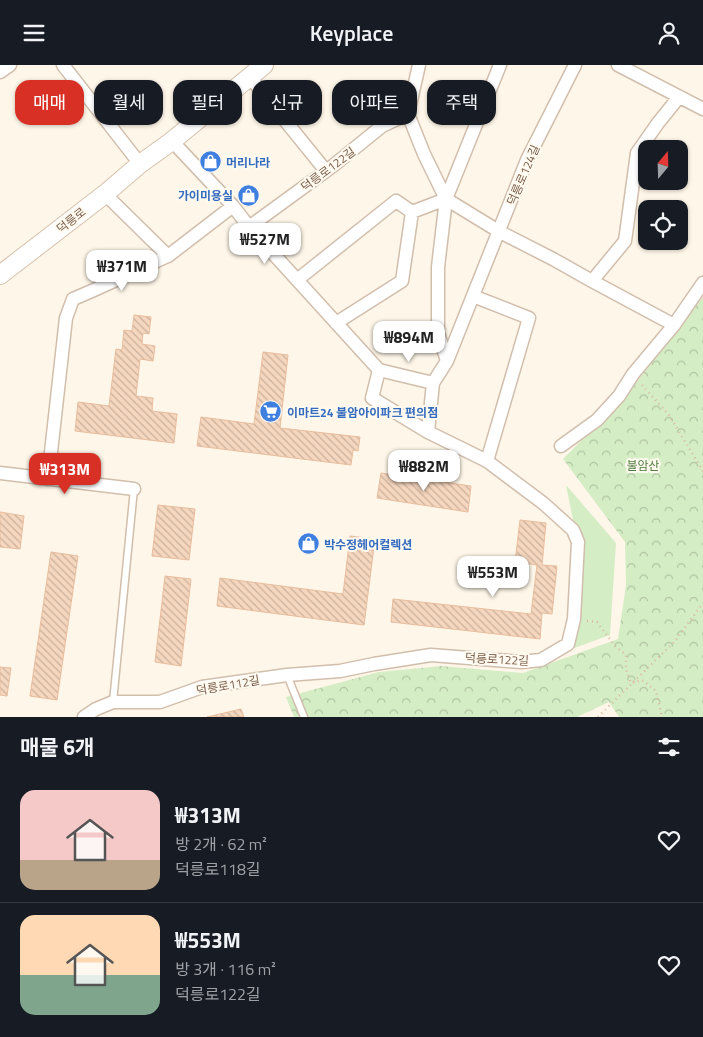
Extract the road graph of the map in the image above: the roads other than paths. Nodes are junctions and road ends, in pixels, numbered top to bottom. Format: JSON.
{"nodes":[{"id":1,"x":10,"y":65,"type":"edge"},
{"id":2,"x":63,"y":65,"type":"edge"},
{"id":3,"x":264,"y":65,"type":"edge"},
{"id":4,"x":419,"y":65,"type":"edge"},
{"id":5,"x":500,"y":65,"type":"edge"},
{"id":6,"x":575,"y":65,"type":"edge"},
{"id":7,"x":618,"y":65,"type":"edge"},
{"id":8,"x":0,"y":72,"type":"edge"},
{"id":9,"x":249,"y":76,"type":"junction"},
{"id":10,"x":416,"y":80,"type":"edge"},
{"id":11,"x":679,"y":97,"type":"junction"},
{"id":12,"x":703,"y":109,"type":"edge"},
{"id":13,"x":384,"y":125,"type":"edge"},
{"id":14,"x":412,"y":125,"type":"edge"},
{"id":15,"x":172,"y":141,"type":"junction"},
{"id":16,"x":140,"y":164,"type":"junction"},
{"id":17,"x":326,"y":171,"type":"junction"},
{"id":18,"x":105,"y":194,"type":"junction"},
{"id":19,"x":446,"y":199,"type":"junction"},
{"id":20,"x":232,"y":206,"type":"junction"},
{"id":21,"x":412,"y":212,"type":"junction"},
{"id":22,"x":249,"y":227,"type":"junction"},
{"id":23,"x":500,"y":232,"type":"junction"},
{"id":24,"x":168,"y":256,"type":"junction"},
{"id":25,"x":0,"y":275,"type":"edge"},
{"id":26,"x":297,"y":280,"type":"junction"},
{"id":27,"x":592,"y":281,"type":"junction"},
{"id":28,"x":703,"y":283,"type":"edge"},
{"id":29,"x":473,"y":296,"type":"junction"},
{"id":30,"x":336,"y":323,"type":"junction"},
{"id":31,"x":674,"y":325,"type":"junction"},
{"id":32,"x":447,"y":361,"type":"junction"},
{"id":33,"x":378,"y":369,"type":"junction"},
{"id":34,"x":433,"y":383,"type":"junction"},
{"id":35,"x":428,"y":432,"type":"junction"},
{"id":36,"x":561,"y":446,"type":"dead end"},
{"id":37,"x":487,"y":461,"type":"junction"},
{"id":38,"x":0,"y":473,"type":"edge"},
{"id":39,"x":48,"y":479,"type":"junction"},
{"id":40,"x":134,"y":489,"type":"joint"},
{"id":41,"x":287,"y":675,"type":"junction"},
{"id":42,"x":112,"y":702,"type":"junction"},
{"id":43,"x":84,"y":717,"type":"edge"},
{"id":44,"x":304,"y":717,"type":"edge"}],
"edges":[{"from":1,"to":8,"type":"street"},
{"from":2,"to":16,"type":"street"},
{"from":3,"to":9,"type":"main road","name":"덕릉로"},
{"from":4,"to":10,"type":"street"},
{"from":5,"to":19,"type":"street"},
{"from":6,"to":23,"type":"street","name":"덕릉로124길"},
{"from":7,"to":11,"type":"street"},
{"from":9,"to":15,"type":"main road","name":"덕릉로"},
{"from":9,"to":17,"type":"street"},
{"from":11,"to":12,"type":"street"},
{"from":11,"to":27,"type":"street"},
{"from":13,"to":17,"type":"street","name":"덕릉로122길"},
{"from":14,"to":19,"type":"street"},
{"from":15,"to":16,"type":"main road","name":"덕릉로"},
{"from":15,"to":20,"type":"street"},
{"from":16,"to":18,"type":"main road","name":"덕릉로"},
{"from":17,"to":22,"type":"street","name":"덕릉로122길"},
{"from":18,"to":24,"type":"street"},
{"from":18,"to":25,"type":"main road","name":"덕릉로"},
{"from":19,"to":21,"type":"street"},
{"from":19,"to":23,"type":"street"},
{"from":19,"to":32,"type":"street"},
{"from":20,"to":22,"type":"street"},
{"from":20,"to":24,"type":"street"},
{"from":21,"to":26,"type":"street"},
{"from":21,"to":30,"type":"street"},
{"from":22,"to":26,"type":"street"},
{"from":23,"to":27,"type":"street"},
{"from":23,"to":29,"type":"street","name":"덕릉로124길"},
{"from":24,"to":39,"type":"street"},
{"from":26,"to":30,"type":"street"},
{"from":27,"to":31,"type":"street"},
{"from":28,"to":31,"type":"street"},
{"from":29,"to":32,"type":"street","name":"덕릉로124길"},
{"from":29,"to":37,"type":"street"},
{"from":30,"to":33,"type":"street"},
{"from":31,"to":36,"type":"street"},
{"from":32,"to":34,"type":"street","name":"덕릉로124길"},
{"from":33,"to":34,"type":"street"},
{"from":33,"to":35,"type":"street","name":"덕릉로122길"},
{"from":34,"to":35,"type":"street"},
{"from":35,"to":37,"type":"street","name":"덕릉로122길"},
{"from":37,"to":41,"type":"street","name":"덕릉로122길"},
{"from":38,"to":39,"type":"street"},
{"from":39,"to":40,"type":"street"},
{"from":40,"to":42,"type":"lane"},
{"from":41,"to":42,"type":"street","name":"덕릉로112길"},
{"from":41,"to":44,"type":"lane"},
{"from":42,"to":43,"type":"street","name":"덕릉로112길"}]}
